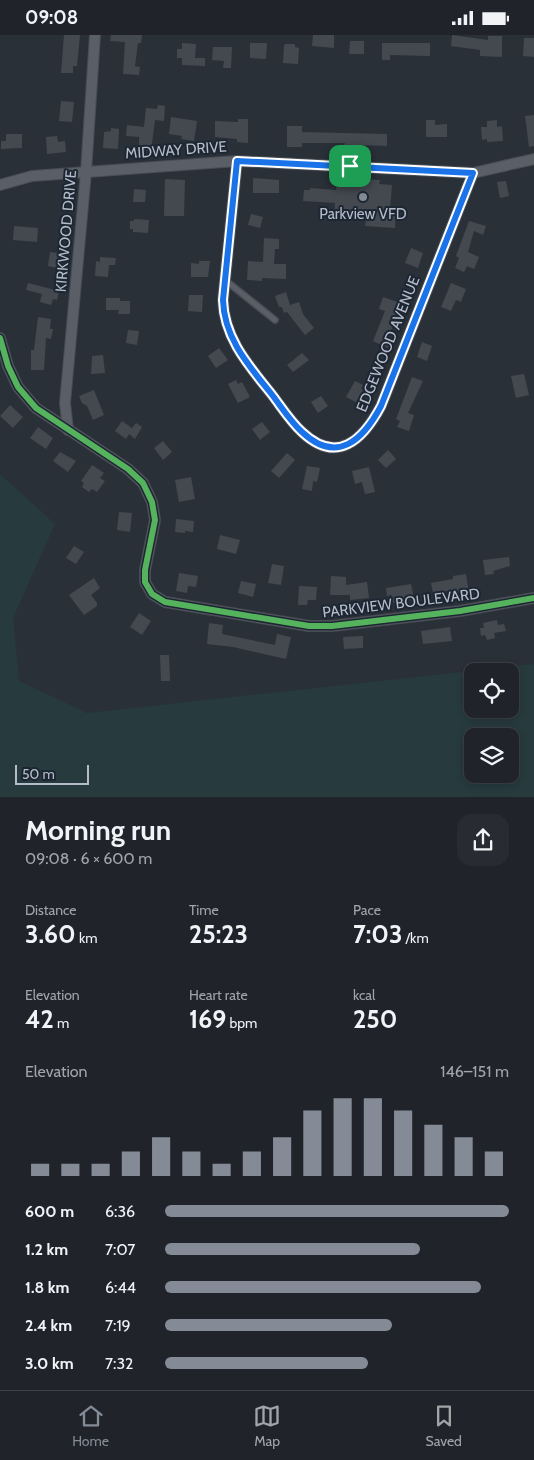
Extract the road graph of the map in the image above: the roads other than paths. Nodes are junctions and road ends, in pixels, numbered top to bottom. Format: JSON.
{"nodes":[{"id":1,"x":95,"y":35,"type":"edge"},
{"id":2,"x":534,"y":159,"type":"edge"},
{"id":3,"x":237,"y":161,"type":"junction"},
{"id":4,"x":86,"y":172,"type":"junction"},
{"id":5,"x":473,"y":173,"type":"junction"},
{"id":6,"x":0,"y":185,"type":"edge"},
{"id":7,"x":225,"y":280,"type":"junction"},
{"id":8,"x":275,"y":320,"type":"dead end"},
{"id":9,"x":0,"y":338,"type":"edge"},
{"id":10,"x":68,"y":430,"type":"junction"},
{"id":11,"x":534,"y":598,"type":"edge"}],
"edges":[{"from":1,"to":4,"type":"street","name":"KIRKWOOD DRIVE"},
{"from":2,"to":5,"type":"street","name":"MIDWAY DRIVE"},
{"from":3,"to":4,"type":"street","name":"MIDWAY DRIVE"},
{"from":3,"to":5,"type":"street","name":"MIDWAY DRIVE"},
{"from":3,"to":7,"type":"street","name":"EDGEWOOD AVENUE"},
{"from":4,"to":6,"type":"street","name":"MIDWAY DRIVE"},
{"from":4,"to":10,"type":"street","name":"KIRKWOOD DRIVE"},
{"from":5,"to":7,"type":"street","name":"EDGEWOOD AVENUE"},
{"from":7,"to":8,"type":"lane"},
{"from":9,"to":10,"type":"street","name":"PARKVIEW BOULEVARD"},
{"from":10,"to":11,"type":"street","name":"PARKVIEW BOULEVARD"}]}
